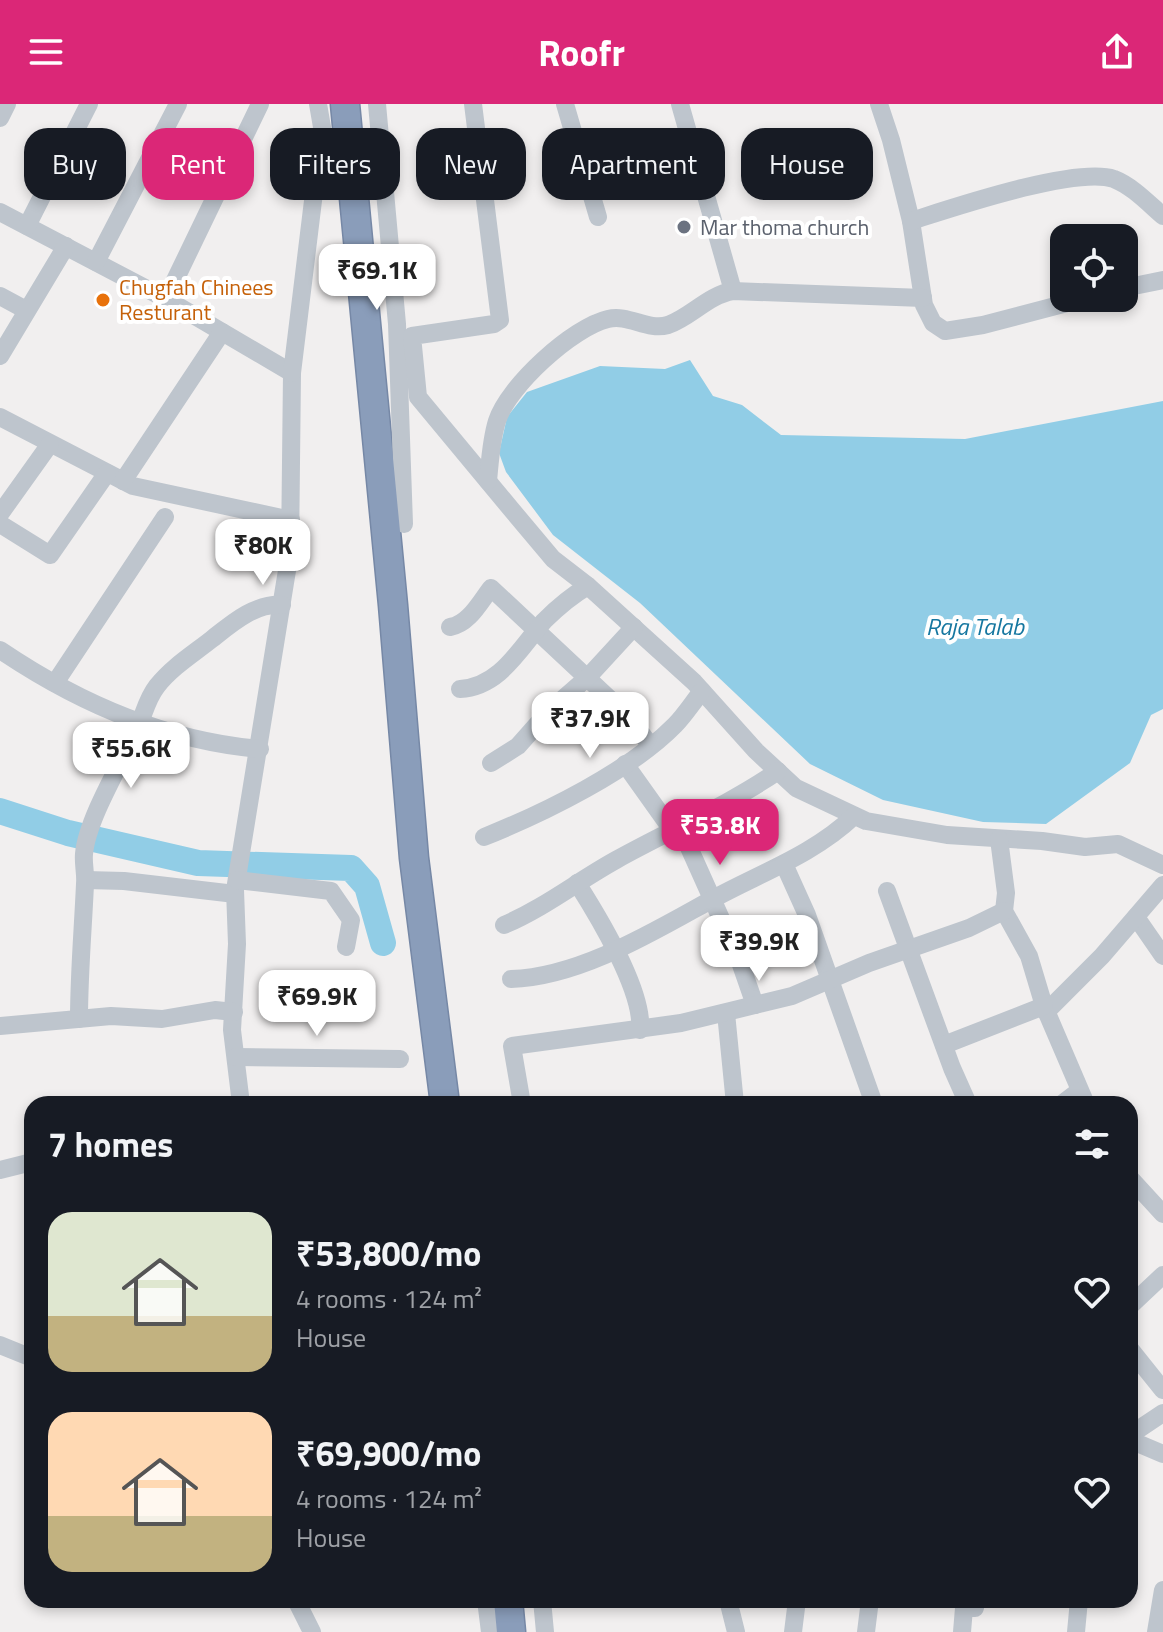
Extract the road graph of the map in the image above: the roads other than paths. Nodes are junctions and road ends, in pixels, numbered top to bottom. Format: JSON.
{"nodes":[{"id":1,"x":7,"y":104,"type":"edge"},
{"id":2,"x":89,"y":104,"type":"edge"},
{"id":3,"x":178,"y":104,"type":"edge"},
{"id":4,"x":260,"y":104,"type":"edge"},
{"id":5,"x":318,"y":104,"type":"edge"},
{"id":6,"x":333,"y":104,"type":"edge"},
{"id":7,"x":345,"y":104,"type":"edge"},
{"id":8,"x":364,"y":104,"type":"edge"},
{"id":9,"x":377,"y":104,"type":"edge"},
{"id":10,"x":473,"y":104,"type":"edge"},
{"id":11,"x":565,"y":104,"type":"edge"},
{"id":12,"x":680,"y":104,"type":"edge"},
{"id":13,"x":879,"y":104,"type":"edge"},
{"id":14,"x":0,"y":118,"type":"edge"},
{"id":15,"x":0,"y":212,"type":"edge"},
{"id":16,"x":1163,"y":216,"type":"edge"},
{"id":17,"x":598,"y":217,"type":"dead end"},
{"id":18,"x":911,"y":221,"type":"junction"},
{"id":19,"x":27,"y":226,"type":"junction"},
{"id":20,"x":66,"y":246,"type":"junction"},
{"id":21,"x":96,"y":262,"type":"junction"},
{"id":22,"x":1163,"y":280,"type":"edge"},
{"id":23,"x":1138,"y":285,"type":"edge"},
{"id":24,"x":733,"y":291,"type":"junction"},
{"id":25,"x":0,"y":296,"type":"edge"},
{"id":26,"x":923,"y":298,"type":"junction"},
{"id":27,"x":166,"y":299,"type":"junction"},
{"id":28,"x":1050,"y":307,"type":"edge"},
{"id":29,"x":26,"y":310,"type":"junction"},
{"id":30,"x":222,"y":332,"type":"junction"},
{"id":31,"x":0,"y":356,"type":"edge"},
{"id":32,"x":292,"y":373,"type":"junction"},
{"id":33,"x":383,"y":406,"type":"junction"},
{"id":34,"x":0,"y":417,"type":"edge"},
{"id":35,"x":50,"y":444,"type":"junction"},
{"id":36,"x":115,"y":477,"type":"junction"},
{"id":37,"x":488,"y":481,"type":"junction"},
{"id":38,"x":0,"y":514,"type":"edge"},
{"id":39,"x":165,"y":517,"type":"dead end"},
{"id":40,"x":291,"y":520,"type":"junction"},
{"id":41,"x":0,"y":524,"type":"edge"},
{"id":42,"x":395,"y":524,"type":"junction"},
{"id":43,"x":588,"y":586,"type":"junction"},
{"id":44,"x":282,"y":605,"type":"junction"},
{"id":45,"x":450,"y":627,"type":"dead end"},
{"id":46,"x":634,"y":627,"type":"junction"},
{"id":47,"x":537,"y":630,"type":"junction"},
{"id":48,"x":0,"y":651,"type":"edge"},
{"id":49,"x":588,"y":677,"type":"junction"},
{"id":50,"x":55,"y":683,"type":"junction"},
{"id":51,"x":460,"y":689,"type":"dead end"},
{"id":52,"x":702,"y":691,"type":"junction"},
{"id":53,"x":140,"y":723,"type":"junction"},
{"id":54,"x":650,"y":745,"type":"junction"},
{"id":55,"x":260,"y":749,"type":"junction"},
{"id":56,"x":491,"y":763,"type":"dead end"},
{"id":57,"x":625,"y":764,"type":"junction"},
{"id":58,"x":778,"y":771,"type":"junction"},
{"id":59,"x":854,"y":816,"type":"junction"},
{"id":60,"x":672,"y":830,"type":"junction"},
{"id":61,"x":484,"y":837,"type":"dead end"},
{"id":62,"x":999,"y":839,"type":"junction"},
{"id":63,"x":784,"y":864,"type":"junction"},
{"id":64,"x":1163,"y":865,"type":"edge"},
{"id":65,"x":86,"y":880,"type":"junction"},
{"id":66,"x":577,"y":883,"type":"junction"},
{"id":67,"x":1163,"y":885,"type":"edge"},
{"id":68,"x":236,"y":887,"type":"junction"},
{"id":69,"x":887,"y":891,"type":"dead end"},
{"id":70,"x":711,"y":900,"type":"junction"},
{"id":71,"x":1004,"y":911,"type":"junction"},
{"id":72,"x":1136,"y":917,"type":"junction"},
{"id":73,"x":431,"y":919,"type":"junction"},
{"id":74,"x":504,"y":925,"type":"dead end"},
{"id":75,"x":346,"y":947,"type":"dead end"},
{"id":76,"x":615,"y":949,"type":"junction"},
{"id":77,"x":909,"y":949,"type":"junction"},
{"id":78,"x":1163,"y":956,"type":"edge"},
{"id":79,"x":511,"y":979,"type":"dead end"},
{"id":80,"x":830,"y":979,"type":"junction"},
{"id":81,"x":755,"y":1005,"type":"junction"},
{"id":82,"x":1045,"y":1009,"type":"junction"},
{"id":83,"x":234,"y":1012,"type":"junction"},
{"id":84,"x":726,"y":1013,"type":"junction"},
{"id":85,"x":79,"y":1019,"type":"junction"},
{"id":86,"x":0,"y":1026,"type":"edge"},
{"id":87,"x":640,"y":1030,"type":"junction"},
{"id":88,"x":944,"y":1045,"type":"junction"},
{"id":89,"x":236,"y":1057,"type":"junction"},
{"id":90,"x":400,"y":1059,"type":"dead end"},
{"id":91,"x":240,"y":1096,"type":"edge"},
{"id":92,"x":444,"y":1096,"type":"edge"},
{"id":93,"x":463,"y":1096,"type":"edge"},
{"id":94,"x":521,"y":1096,"type":"edge"},
{"id":95,"x":734,"y":1096,"type":"edge"},
{"id":96,"x":871,"y":1096,"type":"edge"},
{"id":97,"x":965,"y":1096,"type":"edge"},
{"id":98,"x":1083,"y":1096,"type":"edge"},
{"id":99,"x":24,"y":1164,"type":"edge"},
{"id":100,"x":0,"y":1170,"type":"edge"},
{"id":101,"x":1138,"y":1187,"type":"edge"},
{"id":102,"x":1163,"y":1214,"type":"edge"},
{"id":103,"x":1163,"y":1275,"type":"edge"},
{"id":104,"x":1138,"y":1298,"type":"edge"},
{"id":105,"x":0,"y":1345,"type":"edge"},
{"id":106,"x":24,"y":1355,"type":"edge"},
{"id":107,"x":1138,"y":1359,"type":"edge"},
{"id":108,"x":1163,"y":1390,"type":"edge"},
{"id":109,"x":1163,"y":1413,"type":"edge"},
{"id":110,"x":1138,"y":1431,"type":"edge"},
{"id":111,"x":1138,"y":1441,"type":"edge"},
{"id":112,"x":1163,"y":1454,"type":"edge"},
{"id":113,"x":1163,"y":1590,"type":"edge"},
{"id":114,"x":300,"y":1608,"type":"edge"},
{"id":115,"x":487,"y":1608,"type":"edge"},
{"id":116,"x":509,"y":1608,"type":"edge"},
{"id":117,"x":527,"y":1608,"type":"edge"},
{"id":118,"x":543,"y":1608,"type":"edge"},
{"id":119,"x":730,"y":1608,"type":"edge"},
{"id":120,"x":796,"y":1608,"type":"edge"},
{"id":121,"x":869,"y":1608,"type":"edge"},
{"id":122,"x":964,"y":1608,"type":"edge"},
{"id":123,"x":1078,"y":1608,"type":"edge"},
{"id":124,"x":312,"y":1632,"type":"edge"},
{"id":125,"x":490,"y":1632,"type":"edge"},
{"id":126,"x":511,"y":1632,"type":"edge"},
{"id":127,"x":530,"y":1632,"type":"edge"},
{"id":128,"x":545,"y":1632,"type":"edge"},
{"id":129,"x":736,"y":1632,"type":"edge"},
{"id":130,"x":793,"y":1632,"type":"edge"},
{"id":131,"x":866,"y":1632,"type":"edge"},
{"id":132,"x":962,"y":1632,"type":"edge"},
{"id":133,"x":1076,"y":1632,"type":"edge"},
{"id":134,"x":1156,"y":1632,"type":"edge"}],
"edges":[{"from":1,"to":14,"type":"street"},
{"from":2,"to":19,"type":"street"},
{"from":3,"to":21,"type":"street"},
{"from":4,"to":27,"type":"street"},
{"from":5,"to":32,"type":"street"},
{"from":6,"to":42,"type":"street"},
{"from":7,"to":33,"type":"highway"},
{"from":8,"to":33,"type":"highway"},
{"from":9,"to":42,"type":"street"},
{"from":10,"to":37,"type":"street"},
{"from":11,"to":17,"type":"street"},
{"from":12,"to":24,"type":"street"},
{"from":13,"to":18,"type":"street"},
{"from":15,"to":19,"type":"street"},
{"from":16,"to":18,"type":"street"},
{"from":18,"to":26,"type":"street"},
{"from":19,"to":20,"type":"street"},
{"from":20,"to":21,"type":"street"},
{"from":20,"to":29,"type":"street"},
{"from":21,"to":27,"type":"street"},
{"from":22,"to":23,"type":"street"},
{"from":24,"to":26,"type":"street"},
{"from":24,"to":37,"type":"street"},
{"from":25,"to":29,"type":"street"},
{"from":26,"to":28,"type":"street"},
{"from":27,"to":30,"type":"street"},
{"from":29,"to":31,"type":"street"},
{"from":30,"to":32,"type":"street"},
{"from":30,"to":36,"type":"street"},
{"from":32,"to":40,"type":"street"},
{"from":33,"to":42,"type":"highway"},
{"from":34,"to":35,"type":"street"},
{"from":35,"to":36,"type":"street"},
{"from":35,"to":38,"type":"street"},
{"from":36,"to":40,"type":"street"},
{"from":36,"to":41,"type":"street"},
{"from":37,"to":43,"type":"street"},
{"from":39,"to":50,"type":"street"},
{"from":40,"to":44,"type":"street"},
{"from":42,"to":73,"type":"highway"},
{"from":43,"to":46,"type":"street"},
{"from":43,"to":47,"type":"street"},
{"from":44,"to":53,"type":"street"},
{"from":44,"to":55,"type":"street"},
{"from":45,"to":47,"type":"street"},
{"from":46,"to":49,"type":"street"},
{"from":46,"to":52,"type":"street"},
{"from":47,"to":49,"type":"street"},
{"from":47,"to":51,"type":"street"},
{"from":48,"to":50,"type":"street"},
{"from":49,"to":54,"type":"street"},
{"from":49,"to":56,"type":"street"},
{"from":50,"to":53,"type":"street"},
{"from":52,"to":54,"type":"street"},
{"from":52,"to":58,"type":"street"},
{"from":53,"to":55,"type":"street"},
{"from":53,"to":65,"type":"street"},
{"from":54,"to":57,"type":"street"},
{"from":55,"to":68,"type":"street"},
{"from":57,"to":60,"type":"street"},
{"from":57,"to":61,"type":"street"},
{"from":58,"to":59,"type":"street"},
{"from":58,"to":60,"type":"street"},
{"from":59,"to":62,"type":"street"},
{"from":59,"to":63,"type":"street"},
{"from":60,"to":66,"type":"street"},
{"from":60,"to":70,"type":"street"},
{"from":62,"to":64,"type":"street"},
{"from":62,"to":71,"type":"street"},
{"from":63,"to":70,"type":"street"},
{"from":63,"to":80,"type":"street"},
{"from":65,"to":68,"type":"street"},
{"from":65,"to":85,"type":"street"},
{"from":66,"to":74,"type":"street"},
{"from":66,"to":76,"type":"street"},
{"from":67,"to":72,"type":"street"},
{"from":68,"to":75,"type":"street"},
{"from":68,"to":83,"type":"street"},
{"from":69,"to":77,"type":"street"},
{"from":70,"to":76,"type":"street"},
{"from":70,"to":81,"type":"street"},
{"from":71,"to":77,"type":"street"},
{"from":71,"to":82,"type":"street"},
{"from":72,"to":78,"type":"street"},
{"from":72,"to":82,"type":"street"},
{"from":73,"to":92,"type":"highway"},
{"from":73,"to":93,"type":"highway"},
{"from":76,"to":79,"type":"street"},
{"from":76,"to":87,"type":"street"},
{"from":77,"to":80,"type":"street"},
{"from":77,"to":88,"type":"street"},
{"from":80,"to":81,"type":"street"},
{"from":80,"to":96,"type":"street"},
{"from":81,"to":84,"type":"street"},
{"from":82,"to":88,"type":"street"},
{"from":82,"to":98,"type":"street"},
{"from":83,"to":85,"type":"street"},
{"from":83,"to":89,"type":"street"},
{"from":84,"to":87,"type":"street"},
{"from":84,"to":95,"type":"street"},
{"from":85,"to":86,"type":"street"},
{"from":87,"to":94,"type":"street"},
{"from":88,"to":97,"type":"street"},
{"from":89,"to":90,"type":"street"},
{"from":89,"to":91,"type":"street"},
{"from":99,"to":100,"type":"street"},
{"from":101,"to":102,"type":"street"},
{"from":103,"to":104,"type":"street"},
{"from":105,"to":106,"type":"street"},
{"from":107,"to":108,"type":"street"},
{"from":109,"to":110,"type":"street"},
{"from":111,"to":112,"type":"street"},
{"from":113,"to":134,"type":"street"},
{"from":114,"to":124,"type":"street"},
{"from":115,"to":125,"type":"street"},
{"from":116,"to":126,"type":"highway"},
{"from":117,"to":127,"type":"highway"},
{"from":118,"to":128,"type":"street"},
{"from":119,"to":129,"type":"street"},
{"from":120,"to":130,"type":"street"},
{"from":121,"to":131,"type":"street"},
{"from":122,"to":132,"type":"street"},
{"from":123,"to":133,"type":"street"}]}
